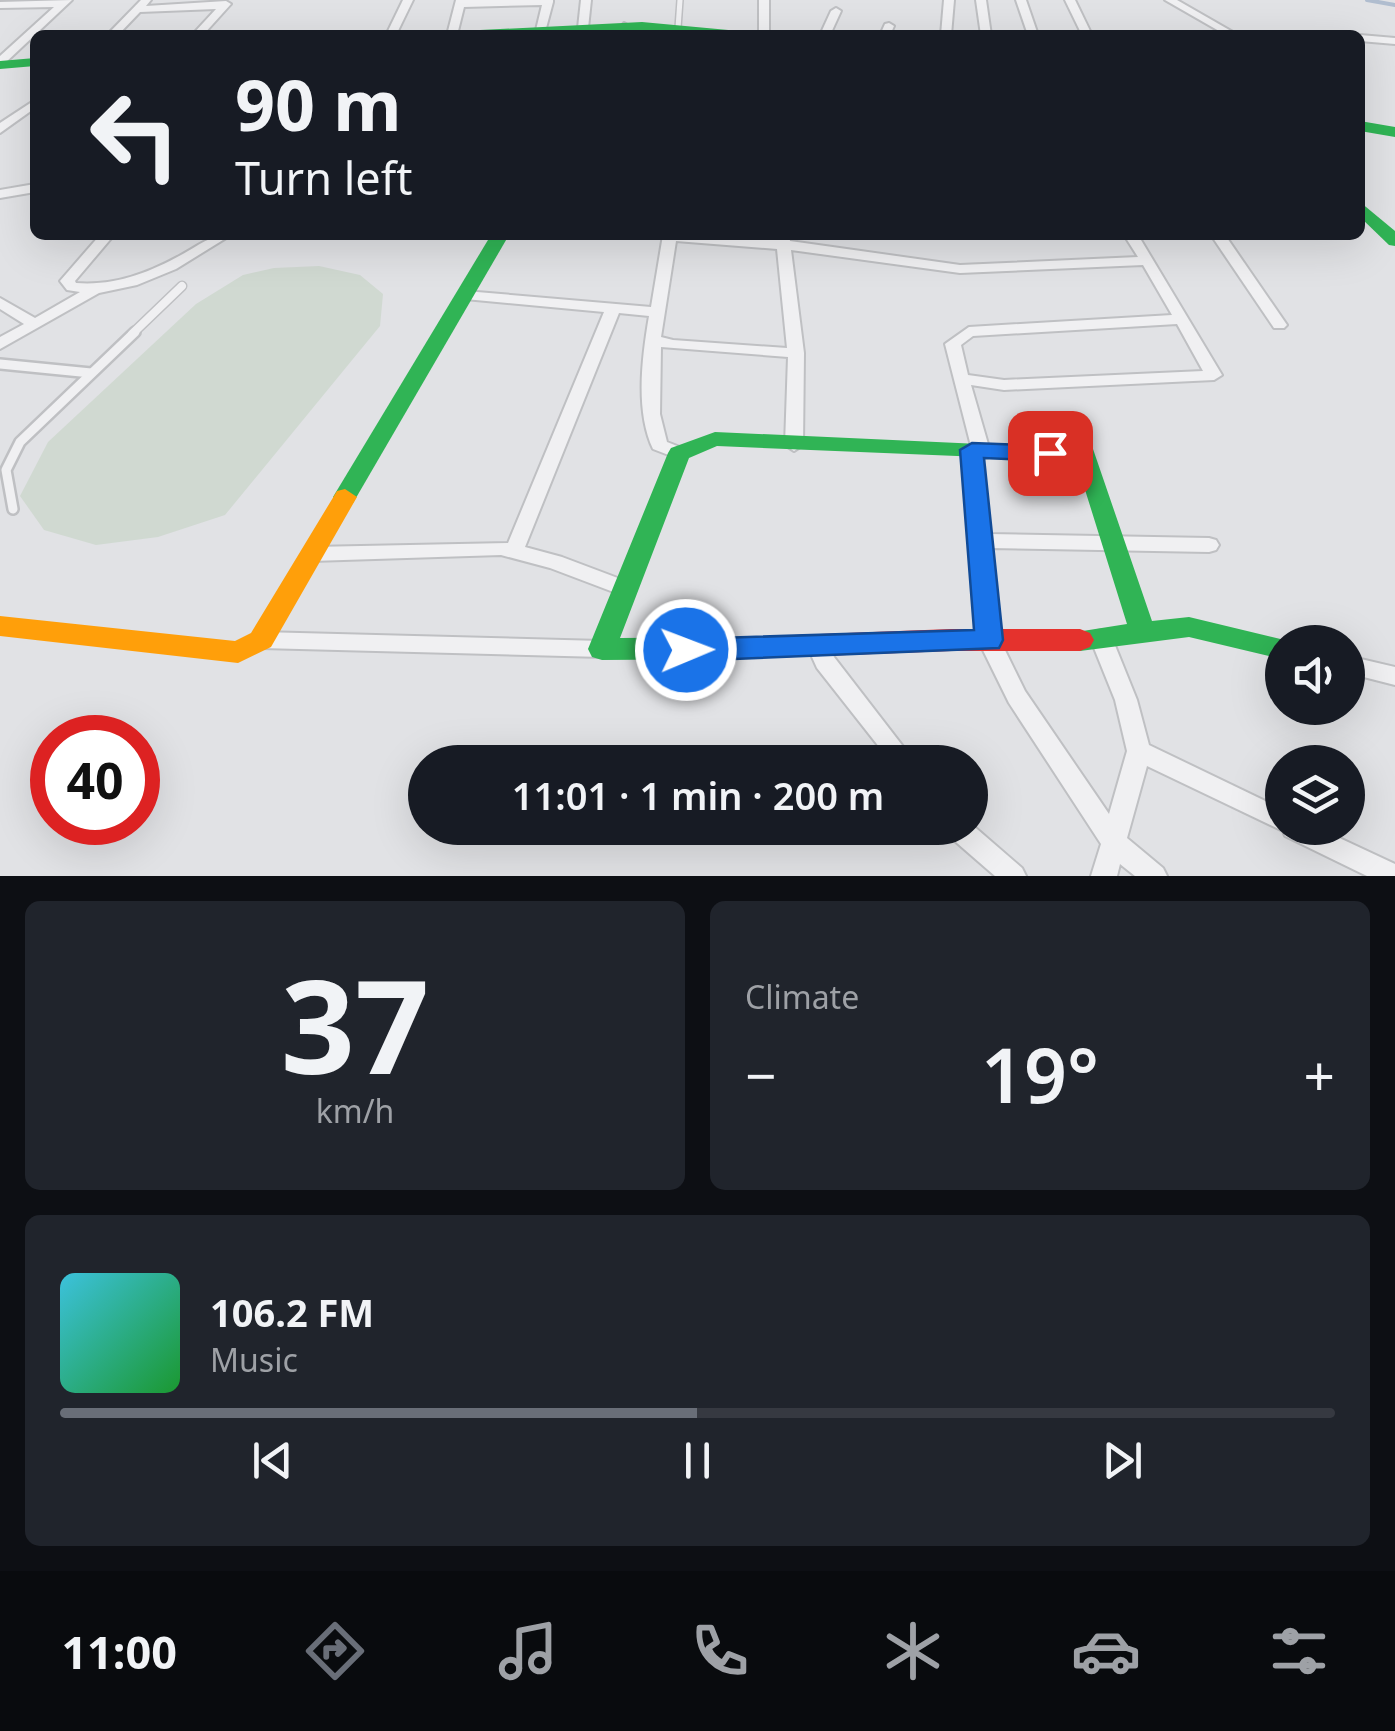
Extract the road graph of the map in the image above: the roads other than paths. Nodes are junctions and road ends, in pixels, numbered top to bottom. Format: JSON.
{"nodes":[{"id":1,"x":408,"y":0,"type":"edge"},
{"id":2,"x":586,"y":0,"type":"edge"},
{"id":3,"x":680,"y":0,"type":"edge"},
{"id":4,"x":764,"y":0,"type":"edge"},
{"id":5,"x":949,"y":0,"type":"edge"},
{"id":6,"x":980,"y":0,"type":"edge"},
{"id":7,"x":1021,"y":0,"type":"edge"},
{"id":8,"x":1070,"y":0,"type":"edge"},
{"id":9,"x":1170,"y":0,"type":"edge"},
{"id":10,"x":548,"y":1,"type":"edge"},
{"id":11,"x":65,"y":2,"type":"edge"},
{"id":12,"x":460,"y":2,"type":"edge"},
{"id":13,"x":227,"y":3,"type":"edge"},
{"id":14,"x":142,"y":4,"type":"edge"},
{"id":15,"x":0,"y":5,"type":"edge"},
{"id":16,"x":836,"y":11,"type":"dead end"},
{"id":17,"x":584,"y":28,"type":"junction"},
{"id":18,"x":678,"y":28,"type":"junction"},
{"id":19,"x":35,"y":30,"type":"edge"},
{"id":20,"x":117,"y":30,"type":"edge"},
{"id":21,"x":202,"y":30,"type":"edge"},
{"id":22,"x":393,"y":30,"type":"edge"},
{"id":23,"x":453,"y":30,"type":"edge"},
{"id":24,"x":540,"y":30,"type":"joint"},
{"id":25,"x":609,"y":30,"type":"edge"},
{"id":26,"x":641,"y":30,"type":"edge"},
{"id":27,"x":695,"y":30,"type":"edge"},
{"id":28,"x":764,"y":30,"type":"edge"},
{"id":29,"x":827,"y":30,"type":"edge"},
{"id":30,"x":946,"y":30,"type":"edge"},
{"id":31,"x":985,"y":30,"type":"edge"},
{"id":32,"x":1030,"y":30,"type":"edge"},
{"id":33,"x":1085,"y":30,"type":"edge"},
{"id":34,"x":1223,"y":30,"type":"edge"},
{"id":35,"x":30,"y":35,"type":"edge"},
{"id":36,"x":1365,"y":38,"type":"edge"},
{"id":37,"x":1395,"y":41,"type":"edge"},
{"id":38,"x":30,"y":62,"type":"edge"},
{"id":39,"x":0,"y":63,"type":"edge"},
{"id":40,"x":30,"y":107,"type":"edge"},
{"id":41,"x":1365,"y":127,"type":"edge"},
{"id":42,"x":0,"y":129,"type":"edge"},
{"id":43,"x":1395,"y":132,"type":"edge"},
{"id":44,"x":30,"y":189,"type":"edge"},
{"id":45,"x":0,"y":194,"type":"edge"},
{"id":46,"x":1365,"y":212,"type":"edge"},
{"id":47,"x":103,"y":240,"type":"edge"},
{"id":48,"x":217,"y":240,"type":"edge"},
{"id":49,"x":497,"y":240,"type":"edge"},
{"id":50,"x":669,"y":240,"type":"edge"},
{"id":51,"x":784,"y":240,"type":"edge"},
{"id":52,"x":1134,"y":240,"type":"edge"},
{"id":53,"x":1221,"y":240,"type":"edge"},
{"id":54,"x":1395,"y":241,"type":"edge"},
{"id":55,"x":1147,"y":261,"type":"junction"},
{"id":56,"x":182,"y":286,"type":"dead end"},
{"id":57,"x":93,"y":291,"type":"junction"},
{"id":58,"x":465,"y":295,"type":"junction"},
{"id":59,"x":0,"y":303,"type":"edge"},
{"id":60,"x":613,"y":308,"type":"junction"},
{"id":61,"x":658,"y":312,"type":"junction"},
{"id":62,"x":1182,"y":318,"type":"junction"},
{"id":63,"x":32,"y":323,"type":"junction"},
{"id":64,"x":1279,"y":325,"type":"dead end"},
{"id":65,"x":653,"y":339,"type":"junction"},
{"id":66,"x":0,"y":344,"type":"edge"},
{"id":67,"x":796,"y":354,"type":"junction"},
{"id":68,"x":0,"y":364,"type":"edge"},
{"id":69,"x":91,"y":373,"type":"junction"},
{"id":70,"x":961,"y":379,"type":"junction"},
{"id":71,"x":794,"y":444,"type":"junction"},
{"id":72,"x":976,"y":451,"type":"junction"},
{"id":73,"x":679,"y":453,"type":"junction"},
{"id":74,"x":13,"y":509,"type":"dead end"},
{"id":75,"x":978,"y":542,"type":"junction"},
{"id":76,"x":1114,"y":544,"type":"junction"},
{"id":77,"x":1209,"y":545,"type":"dead end"},
{"id":78,"x":514,"y":552,"type":"junction"},
{"id":79,"x":312,"y":554,"type":"junction"},
{"id":80,"x":624,"y":588,"type":"junction"},
{"id":81,"x":0,"y":626,"type":"edge"},
{"id":82,"x":1143,"y":633,"type":"junction"},
{"id":83,"x":1101,"y":638,"type":"junction"},
{"id":84,"x":261,"y":640,"type":"junction"},
{"id":85,"x":989,"y":640,"type":"junction"},
{"id":86,"x":1265,"y":644,"type":"edge"},
{"id":87,"x":819,"y":648,"type":"junction"},
{"id":88,"x":602,"y":650,"type":"junction"},
{"id":89,"x":1365,"y":668,"type":"edge"},
{"id":90,"x":1395,"y":676,"type":"edge"},
{"id":91,"x":891,"y":745,"type":"edge"},
{"id":92,"x":1139,"y":751,"type":"junction"},
{"id":93,"x":1265,"y":814,"type":"edge"},
{"id":94,"x":1115,"y":844,"type":"junction"},
{"id":95,"x":977,"y":845,"type":"edge"},
{"id":96,"x":1329,"y":845,"type":"edge"},
{"id":97,"x":1013,"y":876,"type":"edge"},
{"id":98,"x":1104,"y":876,"type":"edge"},
{"id":99,"x":1154,"y":876,"type":"edge"},
{"id":100,"x":1393,"y":876,"type":"edge"}],
"edges":[{"from":1,"to":22,"type":"street"},
{"from":2,"to":17,"type":"street"},
{"from":3,"to":18,"type":"lane"},
{"from":4,"to":28,"type":"street"},
{"from":5,"to":30,"type":"street"},
{"from":6,"to":31,"type":"street"},
{"from":7,"to":32,"type":"street"},
{"from":8,"to":33,"type":"street"},
{"from":9,"to":34,"type":"street"},
{"from":10,"to":12,"type":"street"},
{"from":10,"to":24,"type":"street"},
{"from":11,"to":15,"type":"street"},
{"from":11,"to":19,"type":"street"},
{"from":12,"to":23,"type":"street"},
{"from":13,"to":14,"type":"street"},
{"from":13,"to":21,"type":"street"},
{"from":14,"to":20,"type":"street"},
{"from":16,"to":29,"type":"street"},
{"from":17,"to":24,"type":"street"},
{"from":17,"to":25,"type":"street"},
{"from":18,"to":26,"type":"street"},
{"from":18,"to":27,"type":"street"},
{"from":35,"to":39,"type":"street"},
{"from":36,"to":37,"type":"street"},
{"from":38,"to":39,"type":"street"},
{"from":40,"to":42,"type":"street"},
{"from":41,"to":43,"type":"street"},
{"from":44,"to":45,"type":"street"},
{"from":46,"to":54,"type":"street"},
{"from":47,"to":57,"type":"street"},
{"from":48,"to":57,"type":"street"},
{"from":49,"to":58,"type":"street"},
{"from":50,"to":61,"type":"street"},
{"from":51,"to":55,"type":"street"},
{"from":51,"to":67,"type":"street"},
{"from":52,"to":55,"type":"street"},
{"from":53,"to":64,"type":"street"},
{"from":55,"to":62,"type":"street"},
{"from":56,"to":69,"type":"lane"},
{"from":57,"to":63,"type":"street"},
{"from":58,"to":60,"type":"street"},
{"from":58,"to":79,"type":"street"},
{"from":59,"to":63,"type":"street"},
{"from":60,"to":61,"type":"street"},
{"from":60,"to":78,"type":"street"},
{"from":61,"to":65,"type":"street"},
{"from":62,"to":70,"type":"street"},
{"from":62,"to":70,"type":"street"},
{"from":63,"to":66,"type":"street"},
{"from":65,"to":67,"type":"street"},
{"from":65,"to":73,"type":"street"},
{"from":67,"to":71,"type":"street"},
{"from":68,"to":69,"type":"lane"},
{"from":69,"to":74,"type":"lane"},
{"from":70,"to":72,"type":"street"},
{"from":71,"to":72,"type":"street"},
{"from":71,"to":73,"type":"street"},
{"from":72,"to":75,"type":"street"},
{"from":72,"to":76,"type":"street"},
{"from":73,"to":80,"type":"street"},
{"from":75,"to":76,"type":"street"},
{"from":75,"to":85,"type":"street"},
{"from":76,"to":77,"type":"street"},
{"from":76,"to":82,"type":"street"},
{"from":78,"to":79,"type":"street"},
{"from":78,"to":80,"type":"street"},
{"from":79,"to":84,"type":"street"},
{"from":80,"to":88,"type":"street"},
{"from":81,"to":84,"type":"street"},
{"from":82,"to":83,"type":"street"},
{"from":82,"to":86,"type":"street"},
{"from":83,"to":85,"type":"street"},
{"from":83,"to":92,"type":"street"},
{"from":84,"to":88,"type":"street"},
{"from":85,"to":87,"type":"street"},
{"from":85,"to":94,"type":"street"},
{"from":87,"to":88,"type":"street"},
{"from":87,"to":91,"type":"street"},
{"from":89,"to":90,"type":"street"},
{"from":92,"to":93,"type":"street"},
{"from":92,"to":94,"type":"street"},
{"from":94,"to":98,"type":"street"},
{"from":94,"to":99,"type":"street"},
{"from":95,"to":97,"type":"street"},
{"from":96,"to":100,"type":"street"}]}
